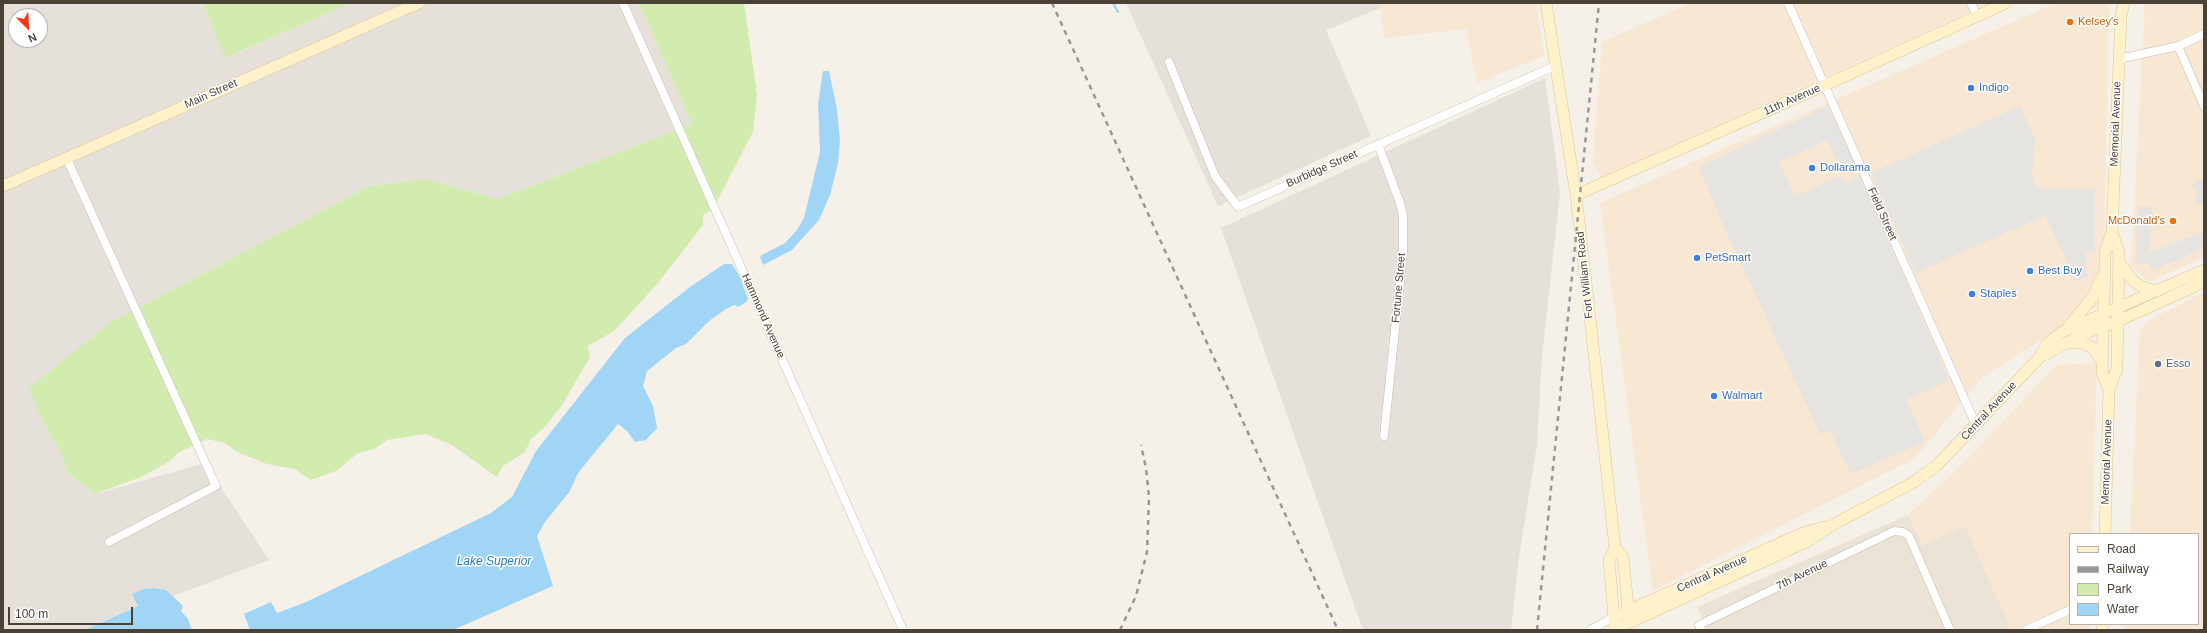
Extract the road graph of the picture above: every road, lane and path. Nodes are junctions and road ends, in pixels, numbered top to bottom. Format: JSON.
{"nodes":[{"id":1,"x":419,"y":3,"type":"edge"},
{"id":2,"x":623,"y":3,"type":"edge"},
{"id":3,"x":1546,"y":3,"type":"edge"},
{"id":4,"x":1788,"y":3,"type":"edge"},
{"id":5,"x":1971,"y":3,"type":"edge"},
{"id":6,"x":2006,"y":3,"type":"edge"},
{"id":7,"x":2117,"y":3,"type":"edge"},
{"id":8,"x":2124,"y":3,"type":"edge"},
{"id":9,"x":1977,"y":16,"type":"junction"},
{"id":10,"x":2121,"y":16,"type":"junction"},
{"id":11,"x":2204,"y":34,"type":"edge"},
{"id":12,"x":2178,"y":46,"type":"junction"},
{"id":13,"x":2118,"y":59,"type":"junction"},
{"id":14,"x":1169,"y":62,"type":"dead end"},
{"id":15,"x":1555,"y":66,"type":"junction"},
{"id":16,"x":1824,"y":86,"type":"junction"},
{"id":17,"x":2204,"y":106,"type":"edge"},
{"id":18,"x":1378,"y":144,"type":"junction"},
{"id":19,"x":66,"y":157,"type":"junction"},
{"id":20,"x":3,"y":186,"type":"edge"},
{"id":21,"x":1576,"y":195,"type":"junction"},
{"id":22,"x":2112,"y":232,"type":"junction"},
{"id":23,"x":2119,"y":261,"type":"junction"},
{"id":24,"x":2105,"y":264,"type":"junction"},
{"id":25,"x":2204,"y":270,"type":"edge"},
{"id":26,"x":2204,"y":282,"type":"edge"},
{"id":27,"x":2157,"y":291,"type":"junction"},
{"id":28,"x":2118,"y":307,"type":"junction"},
{"id":29,"x":2103,"y":313,"type":"junction"},
{"id":30,"x":2118,"y":321,"type":"junction"},
{"id":31,"x":2103,"y":327,"type":"junction"},
{"id":32,"x":2063,"y":338,"type":"junction"},
{"id":33,"x":2102,"y":362,"type":"junction"},
{"id":34,"x":2109,"y":389,"type":"junction"},
{"id":35,"x":1976,"y":425,"type":"junction"},
{"id":36,"x":1384,"y":436,"type":"dead end"},
{"id":37,"x":1836,"y":523,"type":"junction"},
{"id":38,"x":2105,"y":533,"type":"edge"},
{"id":39,"x":109,"y":542,"type":"dead end"},
{"id":40,"x":1615,"y":548,"type":"junction"},
{"id":41,"x":1629,"y":609,"type":"junction"},
{"id":42,"x":2069,"y":610,"type":"edge"},
{"id":43,"x":1614,"y":617,"type":"junction"},
{"id":44,"x":1630,"y":626,"type":"edge"},
{"id":45,"x":1700,"y":627,"type":"edge"},
{"id":46,"x":904,"y":630,"type":"edge"},
{"id":47,"x":1590,"y":630,"type":"edge"},
{"id":48,"x":1614,"y":630,"type":"edge"},
{"id":49,"x":1950,"y":630,"type":"edge"},
{"id":50,"x":2026,"y":630,"type":"edge"}],
"edges":[{"from":1,"to":19,"type":"main road","name":"Main Street"},
{"from":2,"to":46,"type":"street","name":"Hammond Avenue"},
{"from":3,"to":15,"type":"main road","name":"Fort William Road"},
{"from":4,"to":16,"type":"street","name":"Field Street"},
{"from":5,"to":9,"type":"street"},
{"from":6,"to":9,"type":"main road","name":"11th Avenue"},
{"from":7,"to":10,"type":"main road","name":"Memorial Avenue"},
{"from":8,"to":10,"type":"main road","name":"Memorial Avenue"},
{"from":9,"to":16,"type":"main road","name":"11th Avenue"},
{"from":10,"to":13,"type":"main road","name":"Memorial Avenue"},
{"from":11,"to":12,"type":"street"},
{"from":12,"to":13,"type":"street"},
{"from":12,"to":17,"type":"street"},
{"from":13,"to":22,"type":"main road","name":"Memorial Avenue"},
{"from":14,"to":18,"type":"street","name":"Burbidge Street"},
{"from":15,"to":18,"type":"street","name":"Burbidge Street"},
{"from":15,"to":21,"type":"main road","name":"Fort William Road"},
{"from":16,"to":21,"type":"main road","name":"11th Avenue"},
{"from":16,"to":35,"type":"street","name":"Field Street"},
{"from":18,"to":36,"type":"street","name":"Fortune Street"},
{"from":19,"to":20,"type":"main road","name":"Main Street"},
{"from":19,"to":39,"type":"street"},
{"from":21,"to":40,"type":"main road","name":"Fort William Road"},
{"from":22,"to":23,"type":"main road","name":"Memorial Avenue"},
{"from":22,"to":24,"type":"main road","name":"Memorial Avenue"},
{"from":23,"to":27,"type":"main road"},
{"from":23,"to":28,"type":"main road","name":"Memorial Avenue"},
{"from":24,"to":29,"type":"main road","name":"Memorial Avenue"},
{"from":24,"to":32,"type":"main road"},
{"from":25,"to":27,"type":"main road","name":"Central Avenue"},
{"from":26,"to":30,"type":"main road","name":"Central Avenue"},
{"from":27,"to":28,"type":"main road","name":"Central Avenue"},
{"from":28,"to":29,"type":"main road","name":"Central Avenue"},
{"from":28,"to":30,"type":"main road","name":"Memorial Avenue"},
{"from":29,"to":31,"type":"main road","name":"Memorial Avenue"},
{"from":29,"to":32,"type":"main road","name":"Central Avenue"},
{"from":30,"to":31,"type":"main road","name":"Central Avenue"},
{"from":30,"to":34,"type":"main road","name":"Memorial Avenue"},
{"from":31,"to":32,"type":"main road","name":"Central Avenue"},
{"from":31,"to":33,"type":"main road","name":"Memorial Avenue"},
{"from":32,"to":33,"type":"main road"},
{"from":32,"to":35,"type":"main road","name":"Central Avenue"},
{"from":33,"to":34,"type":"main road","name":"Memorial Avenue"},
{"from":34,"to":38,"type":"main road","name":"Memorial Avenue"},
{"from":35,"to":37,"type":"main road","name":"Central Avenue"},
{"from":37,"to":41,"type":"main road","name":"Central Avenue"},
{"from":37,"to":44,"type":"main road","name":"Central Avenue"},
{"from":40,"to":41,"type":"main road","name":"Fort William Road"},
{"from":40,"to":43,"type":"main road","name":"Fort William Road"},
{"from":41,"to":43,"type":"main road","name":"Central Avenue"},
{"from":41,"to":44,"type":"main road","name":"Fort William Road"},
{"from":42,"to":50,"type":"street"},
{"from":43,"to":47,"type":"street","name":"Central Avenue"},
{"from":43,"to":48,"type":"main road","name":"Fort William Road"},
{"from":44,"to":48,"type":"main road","name":"Central Avenue"},
{"from":45,"to":49,"type":"street","name":"7th Avenue"}]}
